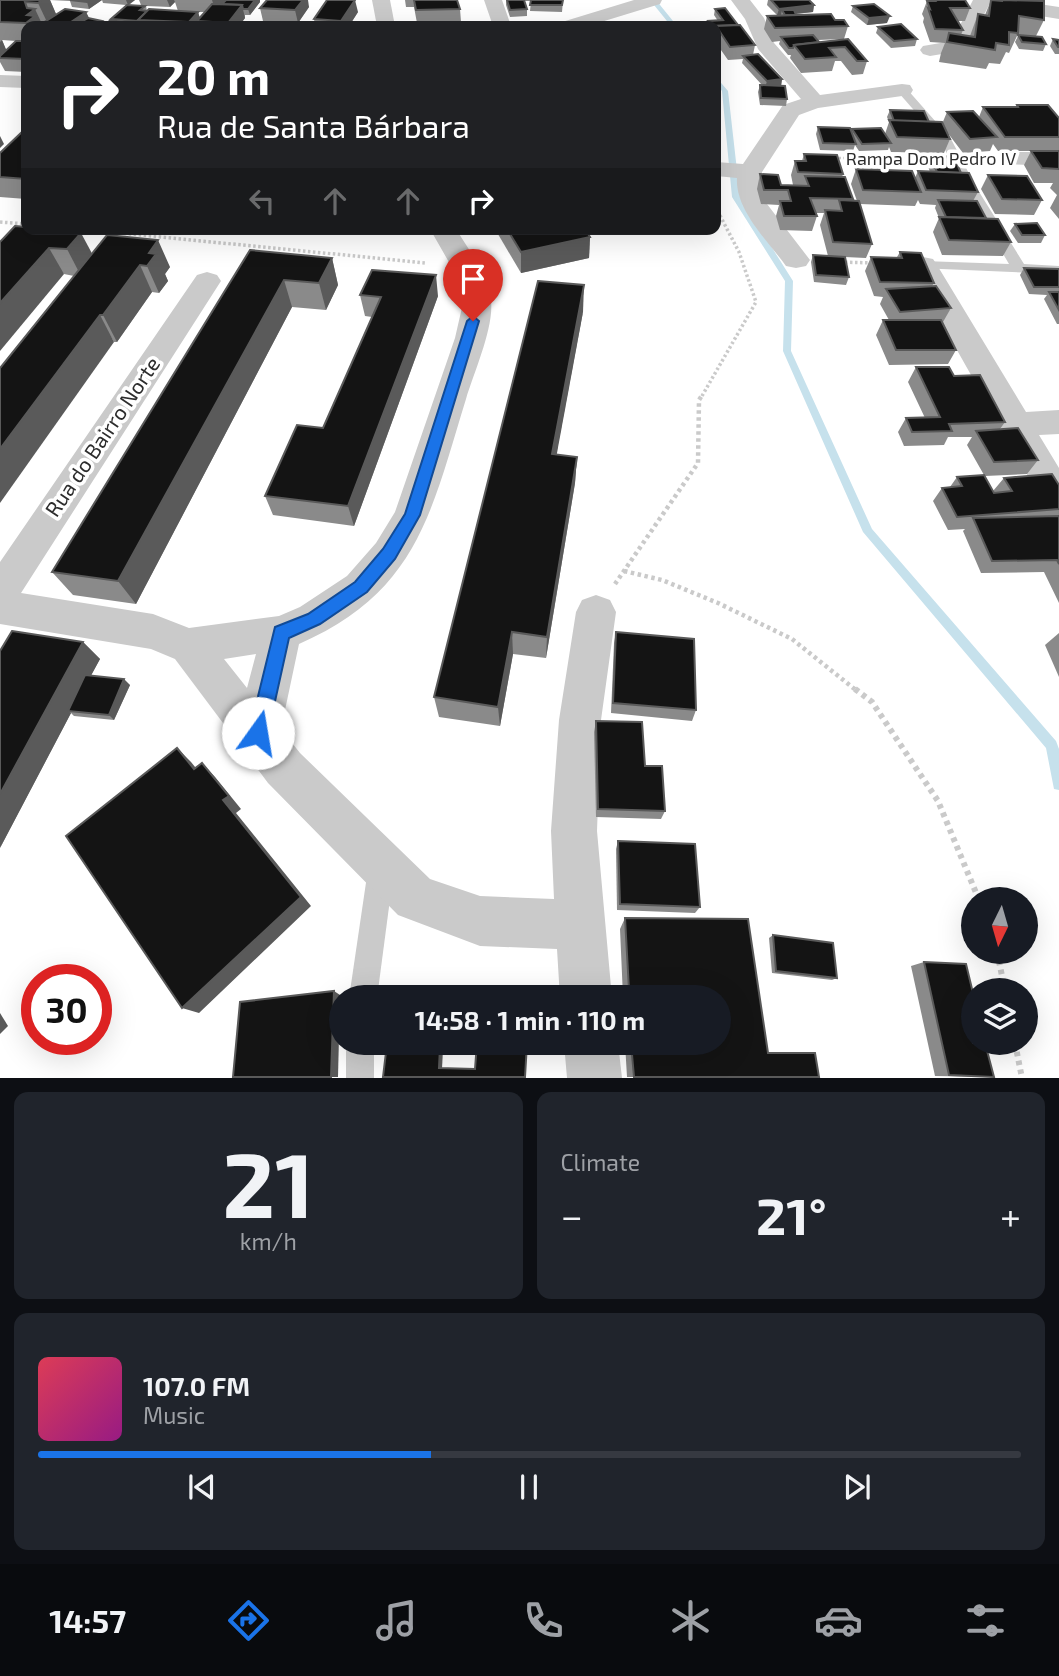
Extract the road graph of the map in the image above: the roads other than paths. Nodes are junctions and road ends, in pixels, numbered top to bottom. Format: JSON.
{"nodes":[{"id":1,"x":359,"y":0,"type":"edge"},
{"id":2,"x":493,"y":0,"type":"edge"},
{"id":3,"x":740,"y":0,"type":"edge"},
{"id":4,"x":982,"y":0,"type":"edge"},
{"id":5,"x":381,"y":1,"type":"edge"},
{"id":6,"x":649,"y":1,"type":"edge"},
{"id":7,"x":1059,"y":13,"type":"edge"},
{"id":8,"x":385,"y":21,"type":"edge"},
{"id":9,"x":500,"y":21,"type":"edge"},
{"id":10,"x":585,"y":21,"type":"edge"},
{"id":11,"x":930,"y":50,"type":"dead end"},
{"id":12,"x":0,"y":81,"type":"edge"},
{"id":13,"x":21,"y":82,"type":"edge"},
{"id":14,"x":902,"y":90,"type":"joint"},
{"id":15,"x":815,"y":102,"type":"junction"},
{"id":16,"x":1012,"y":159,"type":"dead end"},
{"id":17,"x":1059,"y":159,"type":"edge"},
{"id":18,"x":738,"y":167,"type":"edge"},
{"id":19,"x":447,"y":235,"type":"edge"},
{"id":20,"x":796,"y":260,"type":"road end"},
{"id":21,"x":923,"y":265,"type":"joint"},
{"id":22,"x":1019,"y":268,"type":"junction"},
{"id":23,"x":1059,"y":270,"type":"edge"},
{"id":24,"x":207,"y":281,"type":"dead end"},
{"id":25,"x":1059,"y":422,"type":"edge"},
{"id":26,"x":1016,"y":425,"type":"junction"},
{"id":27,"x":1059,"y":498,"type":"edge"},
{"id":28,"x":0,"y":593,"type":"edge"},
{"id":29,"x":0,"y":607,"type":"edge"},
{"id":30,"x":596,"y":612,"type":"road end"},
{"id":31,"x":281,"y":633,"type":"junction"},
{"id":32,"x":189,"y":646,"type":"junction"},
{"id":33,"x":258,"y":733,"type":"junction"},
{"id":34,"x":382,"y":865,"type":"junction"},
{"id":35,"x":580,"y":925,"type":"junction"},
{"id":36,"x":365,"y":985,"type":"edge"},
{"id":37,"x":585,"y":985,"type":"edge"},
{"id":38,"x":360,"y":1055,"type":"edge"},
{"id":39,"x":592,"y":1055,"type":"edge"},
{"id":40,"x":359,"y":1077,"type":"edge"},
{"id":41,"x":595,"y":1077,"type":"edge"}],
"edges":[{"from":1,"to":5,"type":"street"},
{"from":2,"to":9,"type":"street"},
{"from":3,"to":15,"type":"street"},
{"from":4,"to":7,"type":"street"},
{"from":4,"to":11,"type":"street"},
{"from":5,"to":8,"type":"street"},
{"from":6,"to":10,"type":"street"},
{"from":12,"to":13,"type":"street"},
{"from":14,"to":15,"type":"street"},
{"from":14,"to":22,"type":"lane"},
{"from":15,"to":18,"type":"street"},
{"from":16,"to":17,"type":"street","name":"Rampa Dom Pedro IV"},
{"from":18,"to":20,"type":"street"},
{"from":19,"to":31,"type":"street"},
{"from":21,"to":22,"type":"lane"},
{"from":21,"to":26,"type":"street"},
{"from":22,"to":23,"type":"lane"},
{"from":24,"to":28,"type":"street","name":"Rua do Bairro Norte"},
{"from":25,"to":26,"type":"street"},
{"from":26,"to":27,"type":"street"},
{"from":29,"to":32,"type":"street"},
{"from":30,"to":35,"type":"street"},
{"from":31,"to":32,"type":"street"},
{"from":31,"to":33,"type":"street"},
{"from":32,"to":33,"type":"street"},
{"from":33,"to":34,"type":"street"},
{"from":34,"to":35,"type":"street"},
{"from":34,"to":36,"type":"lane"},
{"from":35,"to":37,"type":"street"},
{"from":38,"to":40,"type":"lane"},
{"from":39,"to":41,"type":"street"}]}
